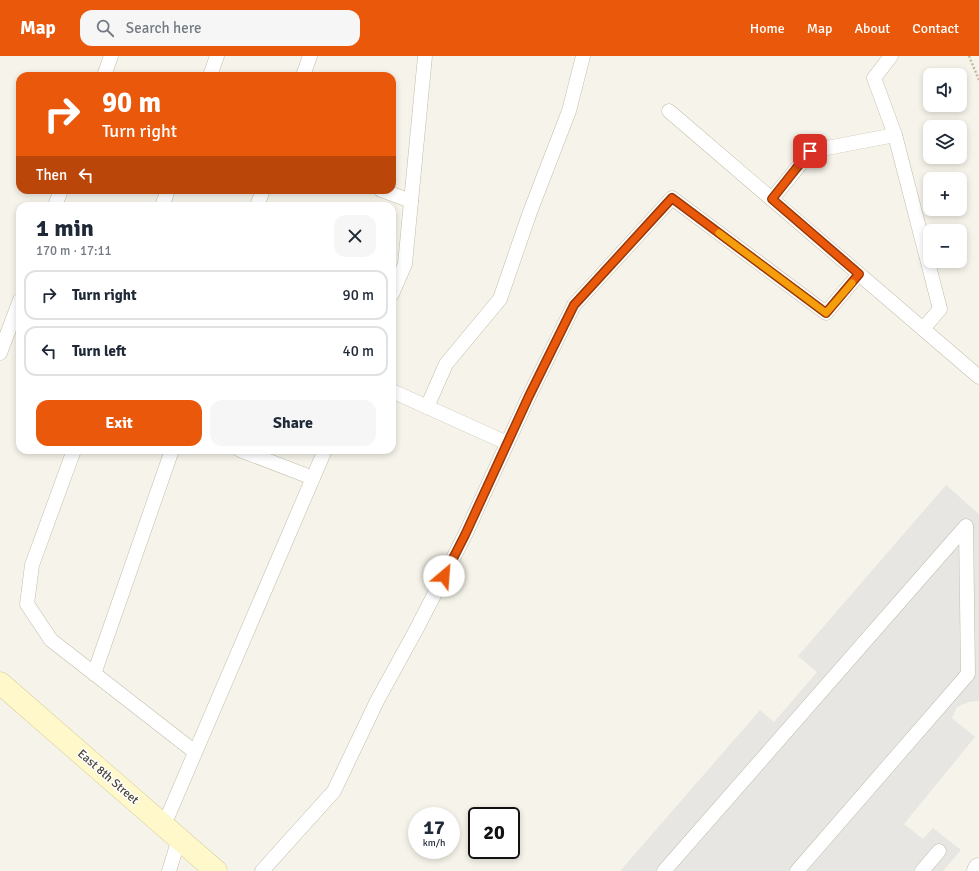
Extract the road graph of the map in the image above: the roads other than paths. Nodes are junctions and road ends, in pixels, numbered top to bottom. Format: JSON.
{"nodes":[{"id":1,"x":111,"y":56,"type":"edge"},
{"id":2,"x":217,"y":56,"type":"edge"},
{"id":3,"x":310,"y":56,"type":"edge"},
{"id":4,"x":425,"y":56,"type":"edge"},
{"id":5,"x":583,"y":56,"type":"edge"},
{"id":6,"x":891,"y":56,"type":"edge"},
{"id":7,"x":105,"y":72,"type":"edge"},
{"id":8,"x":211,"y":72,"type":"edge"},
{"id":9,"x":304,"y":72,"type":"edge"},
{"id":10,"x":669,"y":111,"type":"dead end"},
{"id":11,"x":896,"y":135,"type":"junction"},
{"id":12,"x":392,"y":194,"type":"edge"},
{"id":13,"x":772,"y":199,"type":"junction"},
{"id":14,"x":411,"y":201,"type":"junction"},
{"id":15,"x":859,"y":274,"type":"junction"},
{"id":16,"x":396,"y":285,"type":"edge"},
{"id":17,"x":16,"y":311,"type":"edge"},
{"id":18,"x":923,"y":329,"type":"junction"},
{"id":19,"x":0,"y":353,"type":"edge"},
{"id":20,"x":979,"y":377,"type":"edge"},
{"id":21,"x":396,"y":393,"type":"edge"},
{"id":22,"x":427,"y":406,"type":"junction"},
{"id":23,"x":507,"y":443,"type":"junction"},
{"id":24,"x":73,"y":454,"type":"edge"},
{"id":25,"x":171,"y":454,"type":"edge"},
{"id":26,"x":250,"y":454,"type":"edge"},
{"id":27,"x":323,"y":454,"type":"edge"},
{"id":28,"x":313,"y":478,"type":"junction"},
{"id":29,"x":94,"y":674,"type":"junction"},
{"id":30,"x":0,"y":683,"type":"edge"},
{"id":31,"x":195,"y":752,"type":"junction"},
{"id":32,"x":171,"y":832,"type":"junction"},
{"id":33,"x":939,"y":851,"type":"dead end"},
{"id":34,"x":169,"y":871,"type":"edge"},
{"id":35,"x":216,"y":871,"type":"edge"},
{"id":36,"x":262,"y":871,"type":"edge"},
{"id":37,"x":664,"y":871,"type":"edge"},
{"id":38,"x":797,"y":871,"type":"edge"},
{"id":39,"x":922,"y":871,"type":"edge"}],
"edges":[{"from":1,"to":7,"type":"lane"},
{"from":2,"to":8,"type":"lane"},
{"from":3,"to":9,"type":"lane"},
{"from":4,"to":14,"type":"lane"},
{"from":5,"to":22,"type":"lane"},
{"from":6,"to":11,"type":"lane"},
{"from":10,"to":13,"type":"lane"},
{"from":11,"to":13,"type":"lane"},
{"from":11,"to":18,"type":"lane"},
{"from":12,"to":14,"type":"lane"},
{"from":13,"to":15,"type":"lane"},
{"from":14,"to":16,"type":"lane"},
{"from":15,"to":18,"type":"lane"},
{"from":15,"to":23,"type":"lane"},
{"from":17,"to":19,"type":"lane"},
{"from":18,"to":20,"type":"lane"},
{"from":21,"to":22,"type":"lane"},
{"from":22,"to":23,"type":"lane"},
{"from":23,"to":36,"type":"lane"},
{"from":24,"to":29,"type":"lane"},
{"from":25,"to":29,"type":"lane"},
{"from":26,"to":28,"type":"lane"},
{"from":27,"to":28,"type":"lane"},
{"from":28,"to":31,"type":"lane"},
{"from":29,"to":31,"type":"lane"},
{"from":30,"to":32,"type":"main road","name":"East 8th Street"},
{"from":31,"to":32,"type":"lane"},
{"from":32,"to":34,"type":"lane"},
{"from":32,"to":35,"type":"main road","name":"East 8th Street"},
{"from":33,"to":39,"type":"lane"},
{"from":37,"to":38,"type":"lane"}]}
